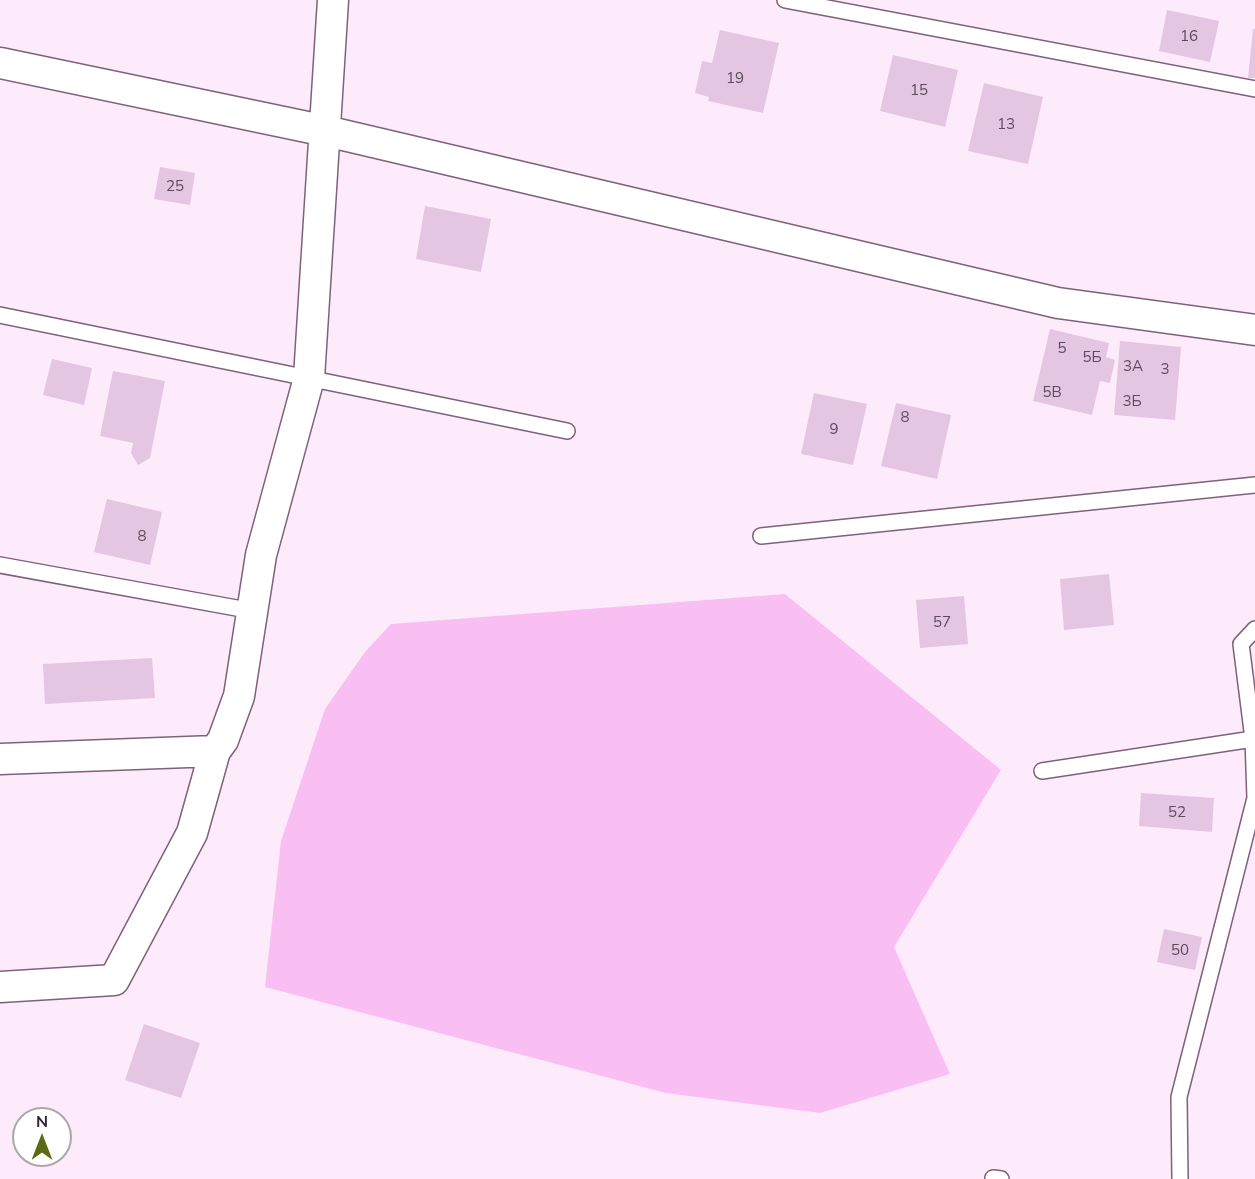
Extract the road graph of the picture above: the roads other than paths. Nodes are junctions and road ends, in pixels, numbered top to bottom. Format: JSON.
{"nodes":[{"id":1,"x":333,"y":0,"type":"edge"},
{"id":2,"x":784,"y":0,"type":"edge"},
{"id":3,"x":0,"y":63,"type":"edge"},
{"id":4,"x":1255,"y":89,"type":"edge"},
{"id":5,"x":326,"y":131,"type":"junction"},
{"id":6,"x":0,"y":315,"type":"edge"},
{"id":7,"x":1255,"y":330,"type":"edge"},
{"id":8,"x":309,"y":378,"type":"junction"},
{"id":9,"x":567,"y":431,"type":"dead end"},
{"id":10,"x":1255,"y":485,"type":"edge"},
{"id":11,"x":761,"y":536,"type":"dead end"},
{"id":12,"x":0,"y":565,"type":"edge"},
{"id":13,"x":253,"y":611,"type":"junction"},
{"id":14,"x":1255,"y":629,"type":"edge"},
{"id":15,"x":1254,"y":738,"type":"edge"},
{"id":16,"x":215,"y":751,"type":"junction"},
{"id":17,"x":0,"y":759,"type":"edge"},
{"id":18,"x":1042,"y":771,"type":"dead end"},
{"id":19,"x":0,"y":987,"type":"edge"},
{"id":20,"x":1180,"y":1179,"type":"edge"}],
"edges":[{"from":1,"to":5,"type":"street"},
{"from":2,"to":4,"type":"lane"},
{"from":3,"to":5,"type":"street"},
{"from":5,"to":7,"type":"street"},
{"from":5,"to":8,"type":"street"},
{"from":6,"to":8,"type":"lane"},
{"from":8,"to":9,"type":"lane"},
{"from":8,"to":13,"type":"street"},
{"from":10,"to":11,"type":"lane"},
{"from":12,"to":13,"type":"lane"},
{"from":13,"to":16,"type":"street"},
{"from":14,"to":15,"type":"lane"},
{"from":15,"to":18,"type":"lane"},
{"from":15,"to":20,"type":"lane"},
{"from":16,"to":17,"type":"street"},
{"from":16,"to":19,"type":"street"}]}
